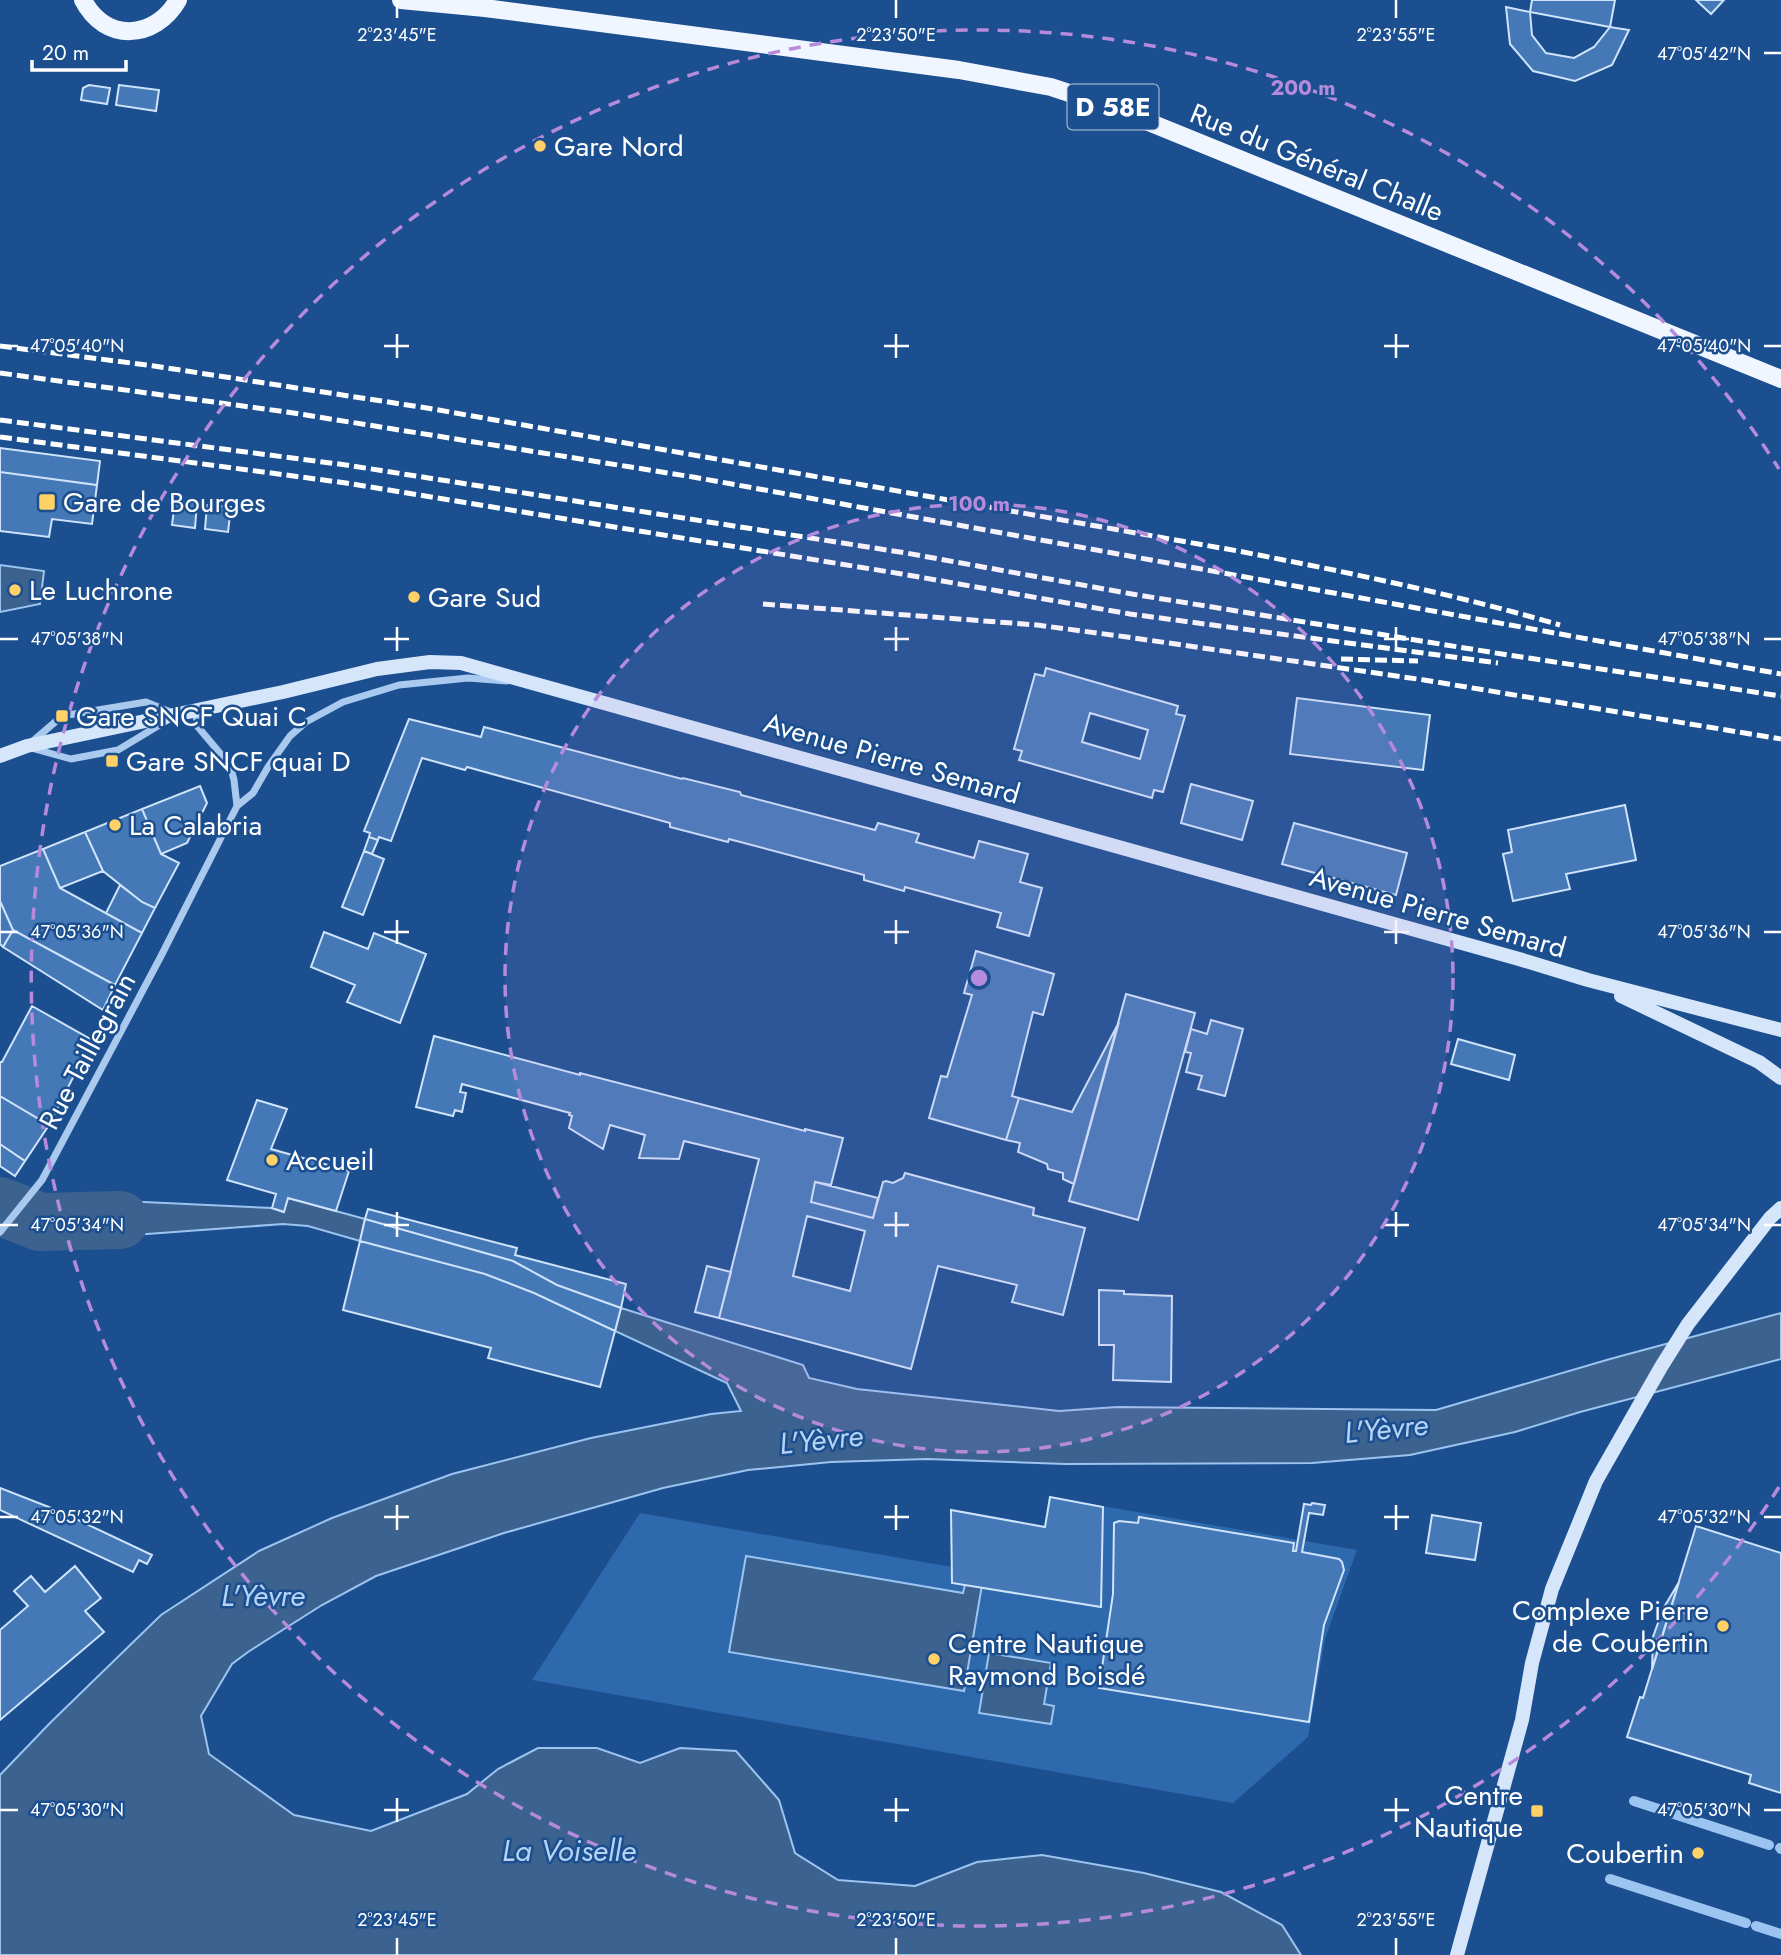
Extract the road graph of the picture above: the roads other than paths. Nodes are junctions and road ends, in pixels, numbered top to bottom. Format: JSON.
{"nodes":[{"id":1,"x":83,"y":0,"type":"edge"},
{"id":2,"x":178,"y":0,"type":"edge"},
{"id":3,"x":191,"y":0,"type":"edge"},
{"id":4,"x":401,"y":0,"type":"edge"},
{"id":5,"x":1781,"y":379,"type":"edge"},
{"id":6,"x":535,"y":684,"type":"junction"},
{"id":7,"x":195,"y":711,"type":"junction"},
{"id":8,"x":177,"y":715,"type":"junction"},
{"id":9,"x":0,"y":745,"type":"edge"},
{"id":10,"x":27,"y":746,"type":"junction"},
{"id":11,"x":0,"y":755,"type":"edge"},
{"id":12,"x":237,"y":806,"type":"junction"},
{"id":13,"x":1588,"y":980,"type":"junction"},
{"id":14,"x":1781,"y":1030,"type":"edge"},
{"id":15,"x":1781,"y":1078,"type":"edge"},
{"id":16,"x":1781,"y":1208,"type":"edge"},
{"id":17,"x":0,"y":1232,"type":"edge"},
{"id":18,"x":1457,"y":1955,"type":"edge"}],
"edges":[{"from":1,"to":2,"type":"main road"},
{"from":2,"to":3,"type":"main road"},
{"from":4,"to":5,"type":"main road","name":"Rue du Général Challe","number":"D 58E"},
{"from":6,"to":7,"type":"main road","name":"Avenue Pierre Semard"},
{"from":6,"to":12,"type":"street","name":"Rue Taillegrain"},
{"from":6,"to":13,"type":"main road","name":"Avenue Pierre Semard"},
{"from":7,"to":8,"type":"main road","name":"Avenue Pierre Semard"},
{"from":7,"to":12,"type":"street"},
{"from":8,"to":10,"type":"main road","name":"Avenue Pierre Semard"},
{"from":8,"to":10,"type":"street","name":"Avenue Pierre Semard"},
{"from":8,"to":10,"type":"street","name":"Avenue Pierre Semard"},
{"from":9,"to":10,"type":"main road","name":"Avenue Pierre Semard"},
{"from":10,"to":11,"type":"main road","name":"Avenue Pierre Semard"},
{"from":12,"to":17,"type":"street","name":"Rue Taillegrain"},
{"from":13,"to":14,"type":"main road","name":"Avenue Pierre Semard"},
{"from":13,"to":15,"type":"main road","name":"Avenue Pierre Semard"},
{"from":16,"to":18,"type":"main road"}]}
